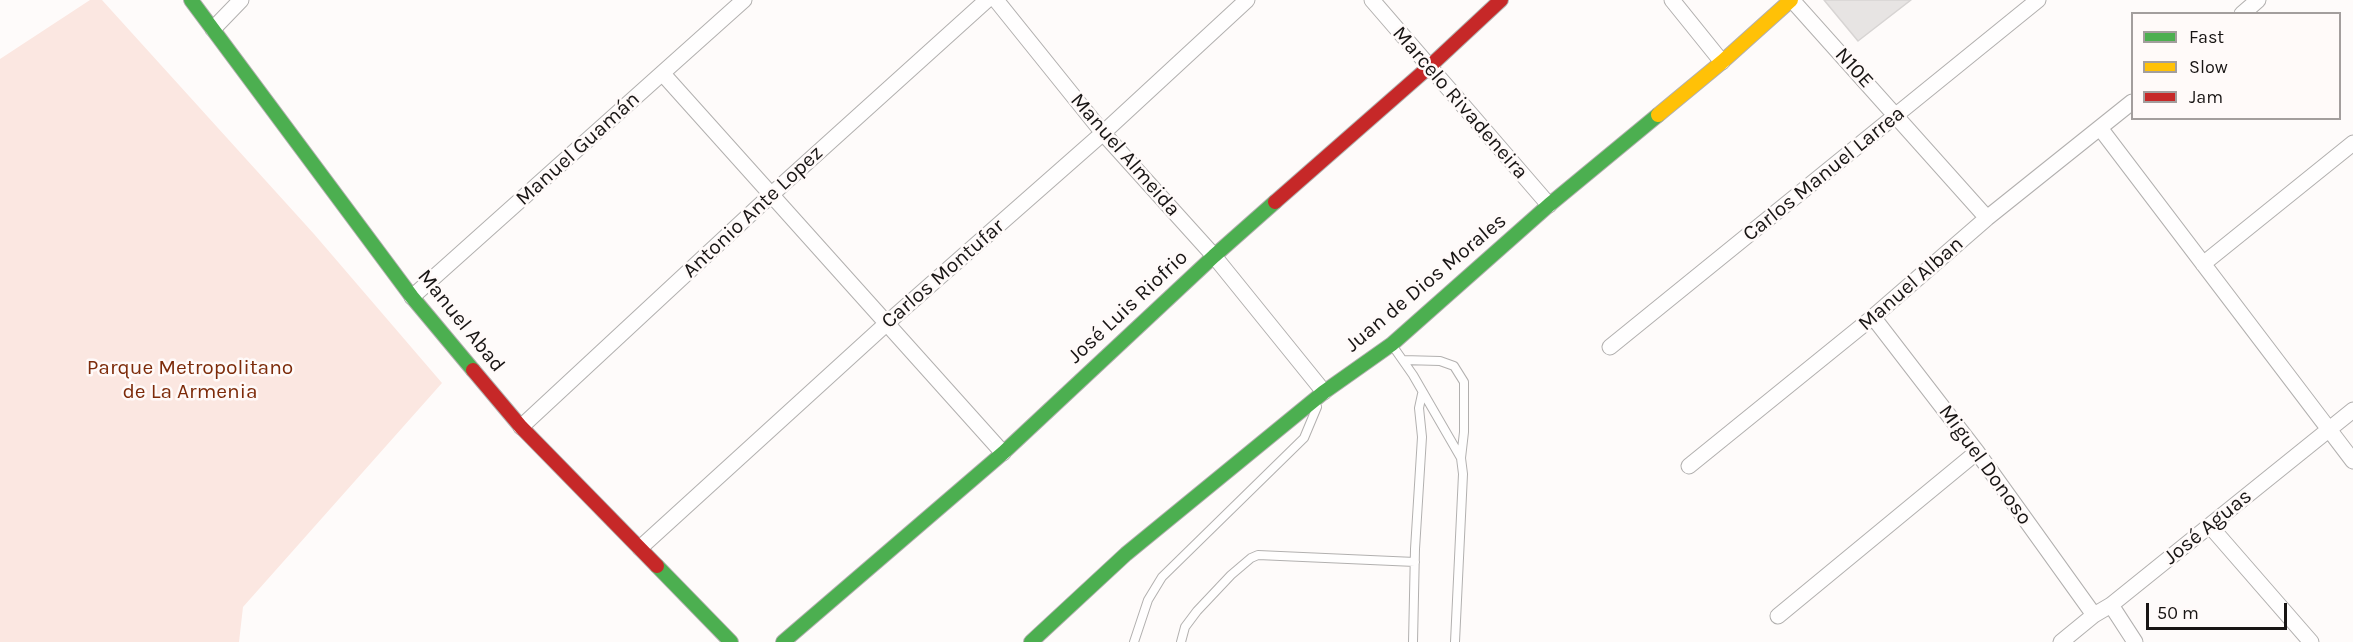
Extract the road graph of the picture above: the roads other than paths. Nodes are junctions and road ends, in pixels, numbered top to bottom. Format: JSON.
{"nodes":[{"id":1,"x":191,"y":0,"type":"edge"},
{"id":2,"x":241,"y":0,"type":"edge"},
{"id":3,"x":744,"y":0,"type":"edge"},
{"id":4,"x":987,"y":0,"type":"edge"},
{"id":5,"x":996,"y":0,"type":"edge"},
{"id":6,"x":1247,"y":0,"type":"edge"},
{"id":7,"x":1372,"y":0,"type":"edge"},
{"id":8,"x":1501,"y":0,"type":"edge"},
{"id":9,"x":1672,"y":0,"type":"edge"},
{"id":10,"x":1791,"y":0,"type":"edge"},
{"id":11,"x":2038,"y":0,"type":"edge"},
{"id":12,"x":2258,"y":0,"type":"edge"},
{"id":13,"x":2244,"y":12,"type":"edge"},
{"id":14,"x":213,"y":29,"type":"junction"},
{"id":15,"x":1722,"y":62,"type":"junction"},
{"id":16,"x":1429,"y":66,"type":"junction"},
{"id":17,"x":663,"y":74,"type":"junction"},
{"id":18,"x":2131,"y":104,"type":"edge"},
{"id":19,"x":1896,"y":115,"type":"junction"},
{"id":20,"x":2100,"y":128,"type":"junction"},
{"id":21,"x":1103,"y":134,"type":"junction"},
{"id":22,"x":2353,"y":143,"type":"edge"},
{"id":23,"x":772,"y":194,"type":"junction"},
{"id":24,"x":1549,"y":205,"type":"junction"},
{"id":25,"x":1987,"y":218,"type":"junction"},
{"id":26,"x":1214,"y":256,"type":"junction"},
{"id":27,"x":2203,"y":264,"type":"junction"},
{"id":28,"x":412,"y":297,"type":"junction"},
{"id":29,"x":1873,"y":316,"type":"junction"},
{"id":30,"x":886,"y":324,"type":"junction"},
{"id":31,"x":1392,"y":344,"type":"junction"},
{"id":32,"x":1610,"y":347,"type":"dead end"},
{"id":33,"x":1403,"y":360,"type":"junction"},
{"id":34,"x":1324,"y":392,"type":"junction"},
{"id":35,"x":1422,"y":394,"type":"junction"},
{"id":36,"x":2353,"y":410,"type":"edge"},
{"id":37,"x":521,"y":427,"type":"junction"},
{"id":38,"x":2329,"y":429,"type":"junction"},
{"id":39,"x":1977,"y":452,"type":"junction"},
{"id":40,"x":1003,"y":453,"type":"junction"},
{"id":41,"x":1461,"y":458,"type":"junction"},
{"id":42,"x":2353,"y":461,"type":"edge"},
{"id":43,"x":1689,"y":466,"type":"dead end"},
{"id":44,"x":2210,"y":526,"type":"junction"},
{"id":45,"x":640,"y":549,"type":"junction"},
{"id":46,"x":1415,"y":562,"type":"junction"},
{"id":47,"x":2111,"y":605,"type":"junction"},
{"id":48,"x":2094,"y":615,"type":"junction"},
{"id":49,"x":1778,"y":616,"type":"dead end"},
{"id":50,"x":730,"y":642,"type":"edge"},
{"id":51,"x":783,"y":642,"type":"edge"},
{"id":52,"x":1031,"y":642,"type":"edge"},
{"id":53,"x":1134,"y":642,"type":"edge"},
{"id":54,"x":1181,"y":642,"type":"edge"},
{"id":55,"x":1413,"y":642,"type":"edge"},
{"id":56,"x":1455,"y":642,"type":"edge"},
{"id":57,"x":2061,"y":642,"type":"edge"},
{"id":58,"x":2135,"y":642,"type":"edge"},
{"id":59,"x":2311,"y":642,"type":"edge"}],
"edges":[{"from":1,"to":14,"type":"street","name":"Manuel Abad"},
{"from":2,"to":14,"type":"street"},
{"from":3,"to":17,"type":"street","name":"Manuel Guamán"},
{"from":4,"to":23,"type":"street","name":"Antonio Ante Lopez"},
{"from":5,"to":21,"type":"street","name":"Manuel Almeida"},
{"from":6,"to":21,"type":"street","name":"Carlos Montufar"},
{"from":7,"to":16,"type":"street","name":"Marcelo Rivadeneira"},
{"from":8,"to":16,"type":"street","name":"José Luis Riofrio"},
{"from":9,"to":15,"type":"street"},
{"from":10,"to":15,"type":"street","name":"Juan de Dios Morales"},
{"from":10,"to":19,"type":"street","name":"N10E"},
{"from":11,"to":19,"type":"street","name":"Carlos Manuel Larrea"},
{"from":12,"to":13,"type":"street"},
{"from":14,"to":28,"type":"street","name":"Manuel Abad"},
{"from":15,"to":24,"type":"street","name":"Juan de Dios Morales"},
{"from":16,"to":24,"type":"street","name":"Marcelo Rivadeneira"},
{"from":16,"to":26,"type":"street","name":"José Luis Riofrio"},
{"from":17,"to":23,"type":"street"},
{"from":17,"to":28,"type":"street","name":"Manuel Guamán"},
{"from":18,"to":20,"type":"street","name":"Manuel Alban"},
{"from":19,"to":25,"type":"street","name":"N10E"},
{"from":19,"to":32,"type":"street","name":"Carlos Manuel Larrea"},
{"from":20,"to":25,"type":"street","name":"Manuel Alban"},
{"from":20,"to":27,"type":"street"},
{"from":21,"to":26,"type":"street","name":"Manuel Almeida"},
{"from":21,"to":30,"type":"street","name":"Carlos Montufar"},
{"from":22,"to":27,"type":"street"},
{"from":23,"to":30,"type":"street"},
{"from":23,"to":37,"type":"street","name":"Antonio Ante Lopez"},
{"from":24,"to":31,"type":"street","name":"Juan de Dios Morales"},
{"from":25,"to":29,"type":"street","name":"Manuel Alban"},
{"from":26,"to":34,"type":"street","name":"Manuel Almeida"},
{"from":26,"to":40,"type":"street","name":"José Luis Riofrio"},
{"from":27,"to":38,"type":"street"},
{"from":28,"to":37,"type":"street","name":"Manuel Abad"},
{"from":29,"to":39,"type":"street","name":"Miguel Donoso"},
{"from":29,"to":43,"type":"street","name":"Manuel Alban"},
{"from":30,"to":40,"type":"street"},
{"from":30,"to":45,"type":"street","name":"Carlos Montufar"},
{"from":31,"to":33,"type":"lane"},
{"from":31,"to":34,"type":"street","name":"Juan de Dios Morales"},
{"from":33,"to":35,"type":"lane"},
{"from":33,"to":41,"type":"lane"},
{"from":34,"to":52,"type":"street","name":"Juan de Dios Morales"},
{"from":34,"to":53,"type":"lane"},
{"from":35,"to":41,"type":"lane"},
{"from":35,"to":46,"type":"lane"},
{"from":36,"to":38,"type":"street","name":"José Aguas"},
{"from":37,"to":45,"type":"street","name":"Manuel Abad"},
{"from":38,"to":42,"type":"street"},
{"from":38,"to":44,"type":"street","name":"José Aguas"},
{"from":39,"to":48,"type":"street","name":"Miguel Donoso"},
{"from":39,"to":49,"type":"street"},
{"from":40,"to":51,"type":"street","name":"José Luis Riofrio"},
{"from":41,"to":56,"type":"lane"},
{"from":44,"to":47,"type":"street","name":"José Aguas"},
{"from":44,"to":59,"type":"street"},
{"from":45,"to":50,"type":"street","name":"Manuel Abad"},
{"from":46,"to":54,"type":"lane"},
{"from":46,"to":55,"type":"lane"},
{"from":47,"to":48,"type":"street","name":"José Aguas"},
{"from":47,"to":58,"type":"street"},
{"from":48,"to":57,"type":"street","name":"José Aguas"}]}
